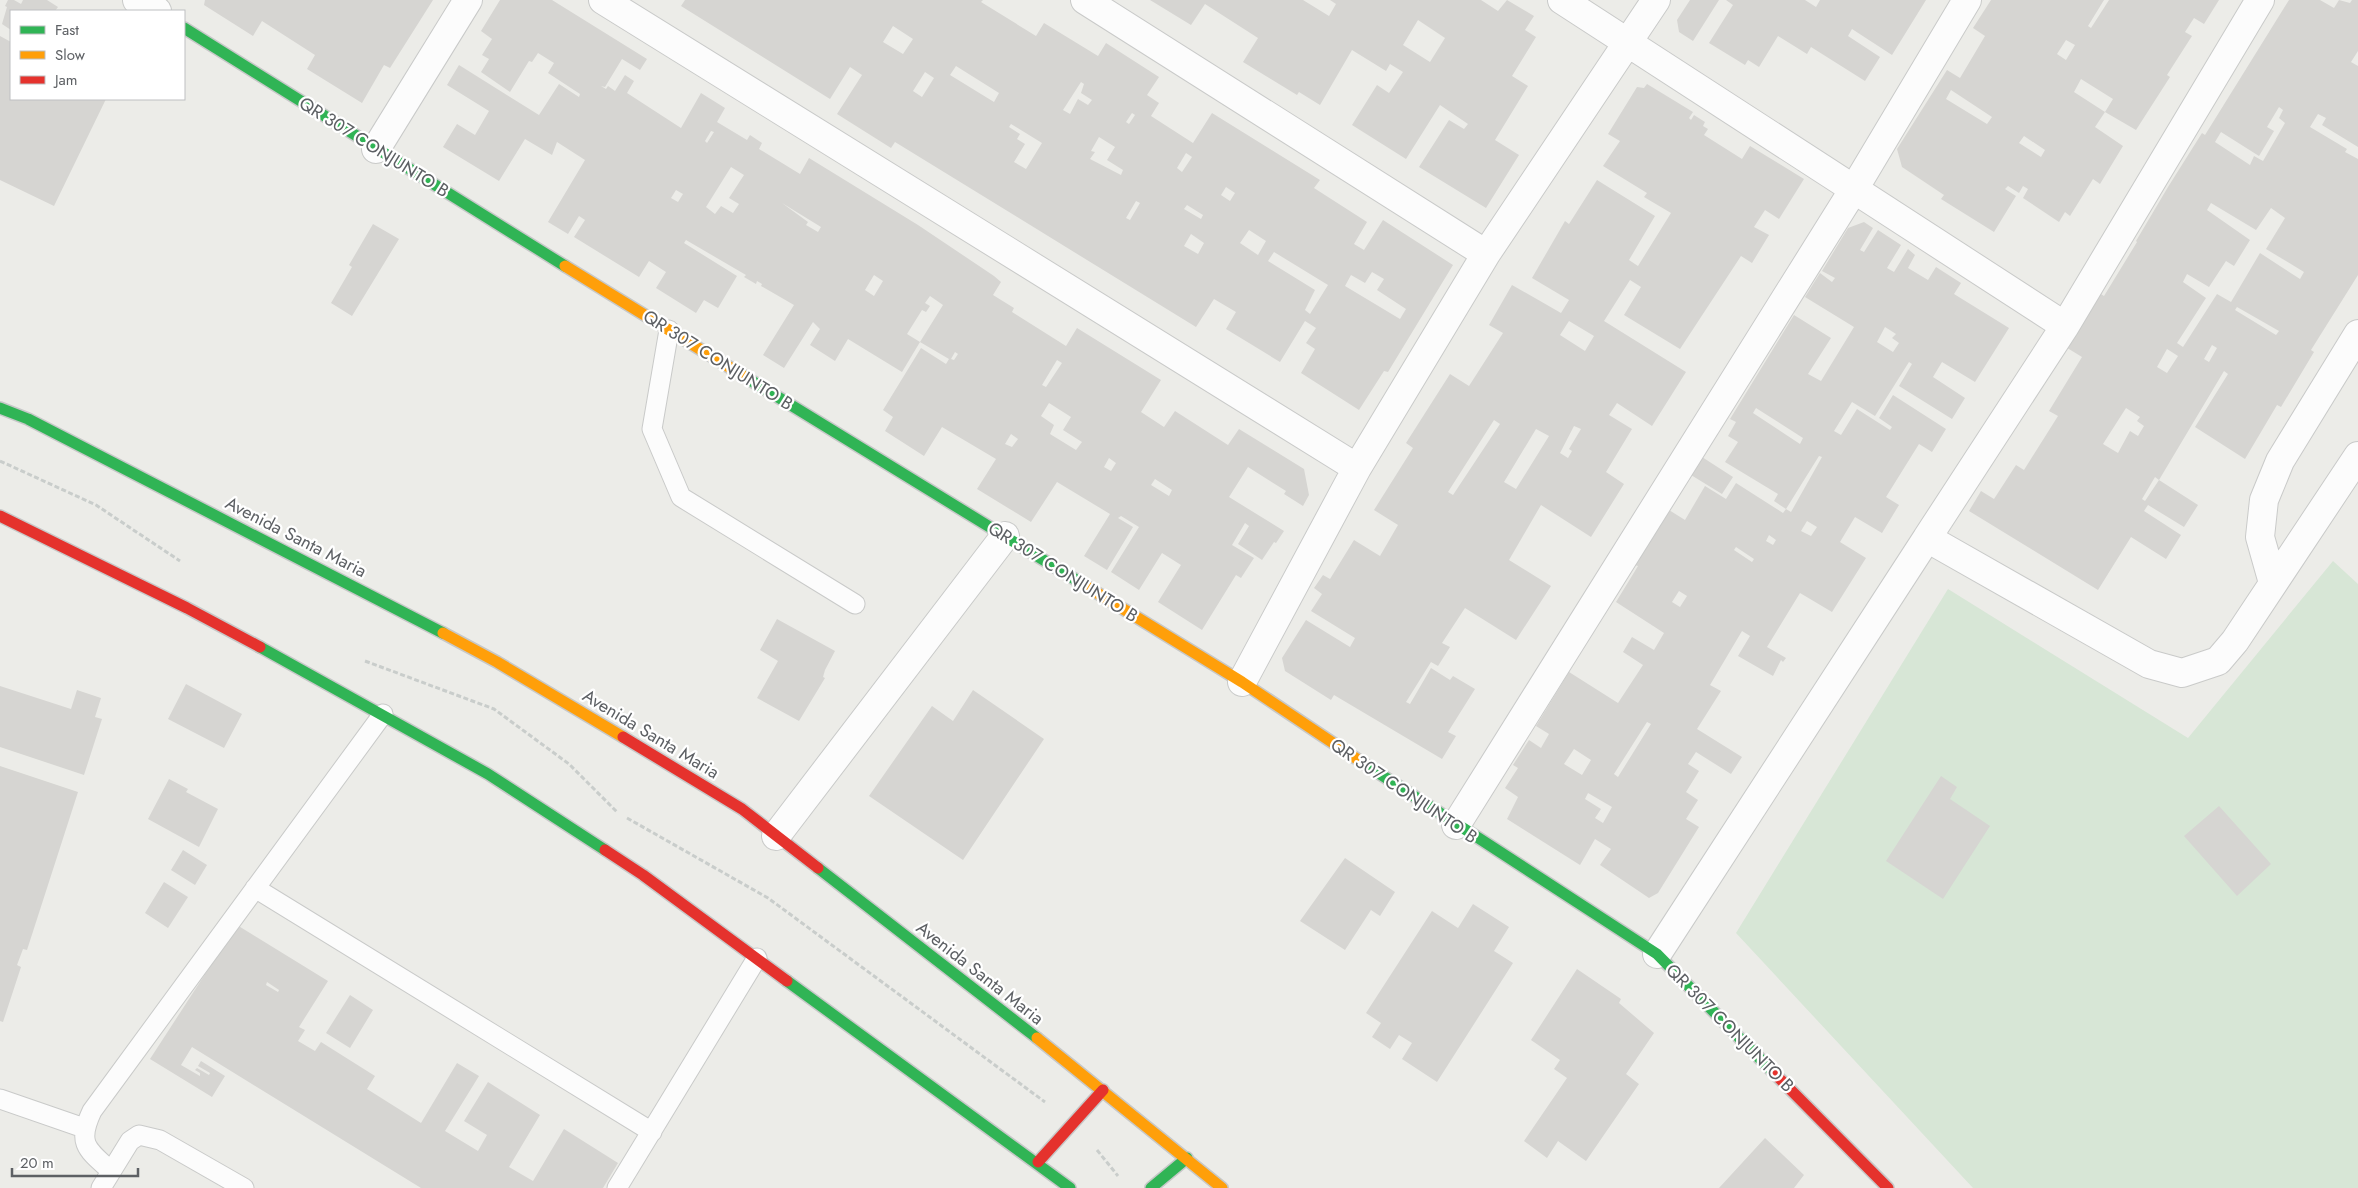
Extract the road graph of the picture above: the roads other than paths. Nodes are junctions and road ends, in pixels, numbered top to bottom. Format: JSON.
{"nodes":[{"id":1,"x":468,"y":0,"type":"edge"},
{"id":2,"x":603,"y":0,"type":"edge"},
{"id":3,"x":1085,"y":0,"type":"edge"},
{"id":4,"x":1562,"y":0,"type":"edge"},
{"id":5,"x":1656,"y":0,"type":"edge"},
{"id":6,"x":1967,"y":0,"type":"edge"},
{"id":7,"x":2260,"y":0,"type":"edge"},
{"id":8,"x":185,"y":29,"type":"edge"},
{"id":9,"x":1628,"y":44,"type":"junction"},
{"id":10,"x":376,"y":149,"type":"junction"},
{"id":11,"x":1854,"y":189,"type":"junction"},
{"id":12,"x":1486,"y":254,"type":"junction"},
{"id":13,"x":2066,"y":326,"type":"junction"},
{"id":14,"x":669,"y":330,"type":"junction"},
{"id":15,"x":2358,"y":334,"type":"edge"},
{"id":16,"x":0,"y":408,"type":"edge"},
{"id":17,"x":2355,"y":467,"type":"edge"},
{"id":18,"x":1357,"y":468,"type":"junction"},
{"id":19,"x":0,"y":516,"type":"edge"},
{"id":20,"x":1005,"y":536,"type":"junction"},
{"id":21,"x":1927,"y":538,"type":"junction"},
{"id":22,"x":2273,"y":583,"type":"junction"},
{"id":23,"x":855,"y":604,"type":"dead end"},
{"id":24,"x":1242,"y":682,"type":"junction"},
{"id":25,"x":383,"y":714,"type":"junction"},
{"id":26,"x":1456,"y":825,"type":"junction"},
{"id":27,"x":776,"y":836,"type":"junction"},
{"id":28,"x":255,"y":888,"type":"junction"},
{"id":29,"x":1657,"y":954,"type":"junction"},
{"id":30,"x":757,"y":958,"type":"junction"},
{"id":31,"x":1104,"y":1090,"type":"junction"},
{"id":32,"x":0,"y":1099,"type":"edge"},
{"id":33,"x":84,"y":1128,"type":"junction"},
{"id":34,"x":652,"y":1132,"type":"junction"},
{"id":35,"x":1187,"y":1158,"type":"junction"},
{"id":36,"x":1038,"y":1162,"type":"junction"},
{"id":37,"x":110,"y":1171,"type":"junction"},
{"id":38,"x":101,"y":1188,"type":"edge"},
{"id":39,"x":244,"y":1188,"type":"edge"},
{"id":40,"x":618,"y":1188,"type":"edge"},
{"id":41,"x":1070,"y":1188,"type":"edge"},
{"id":42,"x":1151,"y":1188,"type":"edge"},
{"id":43,"x":1222,"y":1188,"type":"edge"},
{"id":44,"x":1888,"y":1188,"type":"edge"}],
"edges":[{"from":1,"to":10,"type":"street"},
{"from":2,"to":18,"type":"street"},
{"from":3,"to":12,"type":"street"},
{"from":4,"to":9,"type":"street"},
{"from":5,"to":9,"type":"street"},
{"from":6,"to":11,"type":"street"},
{"from":7,"to":13,"type":"street"},
{"from":8,"to":10,"type":"main road","name":"QR 307 CONJUNTO B"},
{"from":9,"to":11,"type":"street"},
{"from":9,"to":12,"type":"street"},
{"from":10,"to":14,"type":"main road","name":"QR 307 CONJUNTO B"},
{"from":11,"to":13,"type":"street"},
{"from":11,"to":26,"type":"street"},
{"from":12,"to":18,"type":"street"},
{"from":13,"to":21,"type":"street"},
{"from":14,"to":20,"type":"main road","name":"QR 307 CONJUNTO B"},
{"from":14,"to":23,"type":"lane"},
{"from":15,"to":22,"type":"street"},
{"from":16,"to":27,"type":"main road","name":"Avenida Santa Maria"},
{"from":17,"to":22,"type":"street"},
{"from":18,"to":24,"type":"street"},
{"from":19,"to":25,"type":"main road"},
{"from":20,"to":24,"type":"main road","name":"QR 307 CONJUNTO B"},
{"from":20,"to":27,"type":"street"},
{"from":21,"to":22,"type":"street"},
{"from":21,"to":29,"type":"street"},
{"from":24,"to":26,"type":"main road","name":"QR 307 CONJUNTO B"},
{"from":25,"to":28,"type":"lane"},
{"from":25,"to":30,"type":"main road"},
{"from":26,"to":29,"type":"main road","name":"QR 307 CONJUNTO B"},
{"from":27,"to":31,"type":"main road","name":"Avenida Santa Maria"},
{"from":28,"to":33,"type":"lane"},
{"from":28,"to":34,"type":"lane"},
{"from":29,"to":44,"type":"main road","name":"QR 307 CONJUNTO B"},
{"from":30,"to":34,"type":"lane"},
{"from":30,"to":36,"type":"main road"},
{"from":31,"to":35,"type":"main road","name":"Avenida Santa Maria"},
{"from":31,"to":36,"type":"main road"},
{"from":32,"to":33,"type":"lane"},
{"from":33,"to":37,"type":"lane"},
{"from":34,"to":40,"type":"lane"},
{"from":35,"to":42,"type":"main road"},
{"from":35,"to":43,"type":"main road","name":"Avenida Santa Maria"},
{"from":36,"to":41,"type":"main road"},
{"from":37,"to":38,"type":"lane"},
{"from":37,"to":39,"type":"lane"}]}
